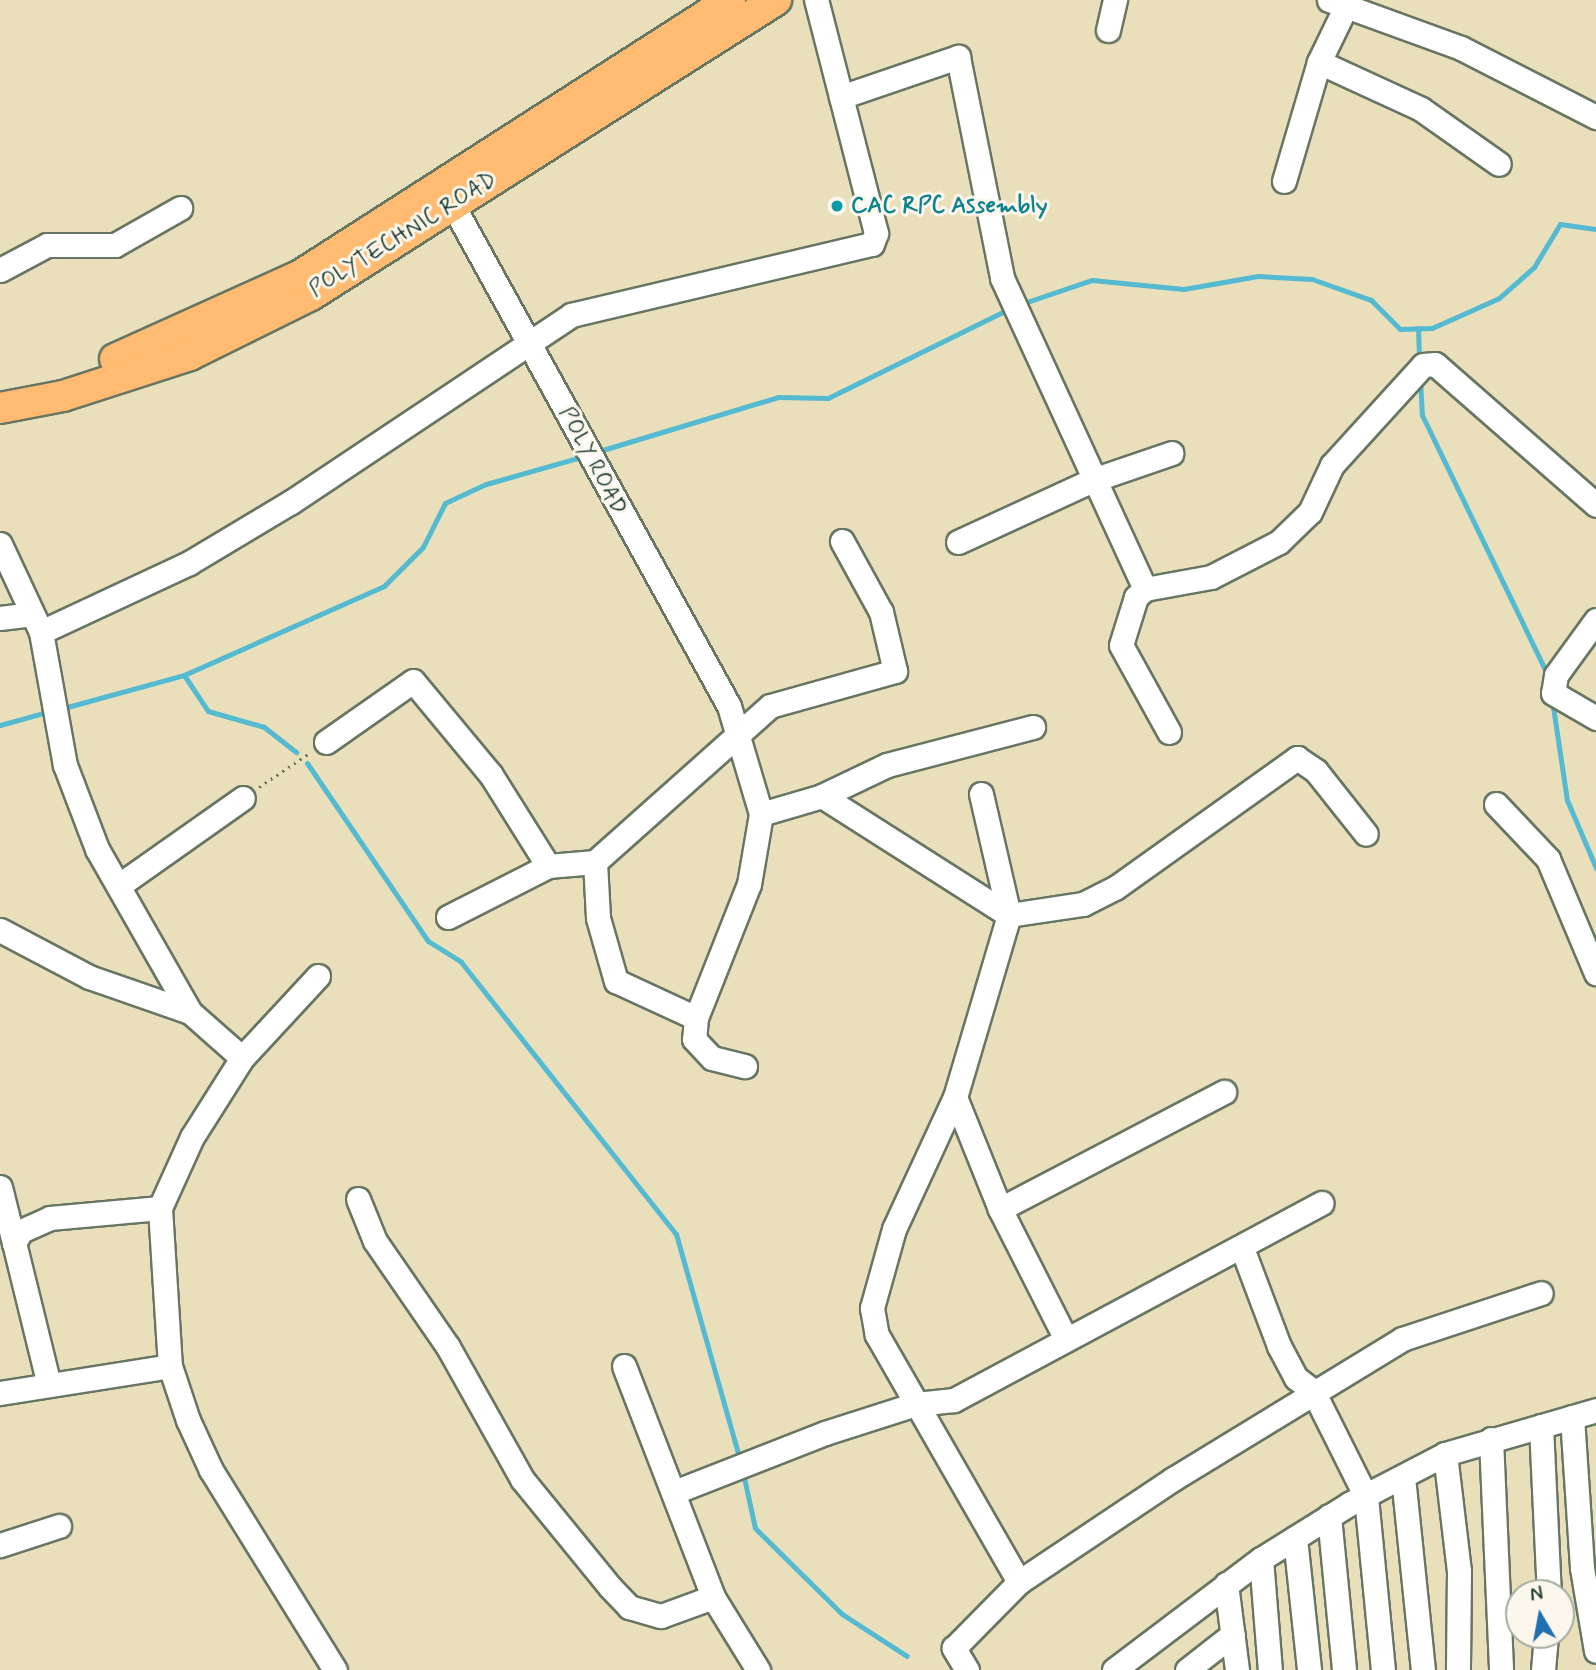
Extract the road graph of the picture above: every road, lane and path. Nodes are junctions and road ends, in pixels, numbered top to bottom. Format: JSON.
{"nodes":[{"id":1,"x":776,"y":0,"type":"edge"},
{"id":2,"x":816,"y":0,"type":"edge"},
{"id":3,"x":1115,"y":0,"type":"edge"},
{"id":4,"x":1340,"y":2,"type":"edge"},
{"id":5,"x":732,"y":8,"type":"edge"},
{"id":6,"x":1108,"y":30,"type":"dead end"},
{"id":7,"x":1319,"y":62,"type":"junction"},
{"id":8,"x":841,"y":97,"type":"junction"},
{"id":9,"x":1596,"y":117,"type":"edge"},
{"id":10,"x":1499,"y":164,"type":"dead end"},
{"id":11,"x":1284,"y":181,"type":"dead end"},
{"id":12,"x":447,"y":194,"type":"junction"},
{"id":13,"x":180,"y":208,"type":"dead end"},
{"id":14,"x":0,"y":270,"type":"edge"},
{"id":15,"x":530,"y":338,"type":"junction"},
{"id":16,"x":0,"y":387,"type":"edge"},
{"id":17,"x":0,"y":408,"type":"edge"},
{"id":18,"x":1172,"y":453,"type":"dead end"},
{"id":19,"x":1093,"y":480,"type":"junction"},
{"id":20,"x":1596,"y":505,"type":"edge"},
{"id":21,"x":842,"y":541,"type":"dead end"},
{"id":22,"x":958,"y":542,"type":"dead end"},
{"id":23,"x":0,"y":544,"type":"edge"},
{"id":24,"x":1145,"y":589,"type":"junction"},
{"id":25,"x":0,"y":618,"type":"edge"},
{"id":26,"x":1596,"y":620,"type":"edge"},
{"id":27,"x":36,"y":623,"type":"junction"},
{"id":28,"x":1596,"y":718,"type":"edge"},
{"id":29,"x":1033,"y":727,"type":"dead end"},
{"id":30,"x":1169,"y":732,"type":"dead end"},
{"id":31,"x":739,"y":738,"type":"junction"},
{"id":32,"x":326,"y":742,"type":"joint"},
{"id":33,"x":981,"y":794,"type":"dead end"},
{"id":34,"x":822,"y":796,"type":"junction"},
{"id":35,"x":243,"y":798,"type":"joint"},
{"id":36,"x":1496,"y":804,"type":"dead end"},
{"id":37,"x":761,"y":814,"type":"junction"},
{"id":38,"x":1366,"y":834,"type":"dead end"},
{"id":39,"x":595,"y":862,"type":"junction"},
{"id":40,"x":548,"y":866,"type":"junction"},
{"id":41,"x":121,"y":884,"type":"junction"},
{"id":42,"x":1009,"y":915,"type":"junction"},
{"id":43,"x":448,"y":917,"type":"dead end"},
{"id":44,"x":0,"y":930,"type":"edge"},
{"id":45,"x":1596,"y":973,"type":"edge"},
{"id":46,"x":318,"y":976,"type":"dead end"},
{"id":47,"x":190,"y":1012,"type":"junction"},
{"id":48,"x":696,"y":1018,"type":"junction"},
{"id":49,"x":242,"y":1058,"type":"junction"},
{"id":50,"x":745,"y":1066,"type":"dead end"},
{"id":51,"x":1224,"y":1092,"type":"dead end"},
{"id":52,"x":955,"y":1097,"type":"junction"},
{"id":53,"x":0,"y":1188,"type":"edge"},
{"id":54,"x":358,"y":1199,"type":"dead end"},
{"id":55,"x":1322,"y":1203,"type":"dead end"},
{"id":56,"x":160,"y":1208,"type":"junction"},
{"id":57,"x":1000,"y":1209,"type":"junction"},
{"id":58,"x":15,"y":1242,"type":"junction"},
{"id":59,"x":1242,"y":1248,"type":"junction"},
{"id":60,"x":1541,"y":1293,"type":"dead end"},
{"id":61,"x":1065,"y":1337,"type":"junction"},
{"id":62,"x":170,"y":1366,"type":"junction"},
{"id":63,"x":624,"y":1366,"type":"dead end"},
{"id":64,"x":49,"y":1385,"type":"junction"},
{"id":65,"x":1313,"y":1391,"type":"junction"},
{"id":66,"x":0,"y":1393,"type":"edge"},
{"id":67,"x":916,"y":1404,"type":"junction"},
{"id":68,"x":1596,"y":1410,"type":"edge"},
{"id":69,"x":1572,"y":1417,"type":"junction"},
{"id":70,"x":1541,"y":1426,"type":"junction"},
{"id":71,"x":1491,"y":1439,"type":"junction"},
{"id":72,"x":1445,"y":1454,"type":"junction"},
{"id":73,"x":1403,"y":1477,"type":"junction"},
{"id":74,"x":677,"y":1491,"type":"junction"},
{"id":75,"x":1366,"y":1497,"type":"junction"},
{"id":76,"x":1329,"y":1516,"type":"junction"},
{"id":77,"x":59,"y":1526,"type":"dead end"},
{"id":78,"x":1295,"y":1538,"type":"junction"},
{"id":79,"x":0,"y":1545,"type":"edge"},
{"id":80,"x":1261,"y":1559,"type":"junction"},
{"id":81,"x":1548,"y":1579,"type":"edge"},
{"id":82,"x":1019,"y":1583,"type":"junction"},
{"id":83,"x":1226,"y":1584,"type":"junction"},
{"id":84,"x":713,"y":1597,"type":"junction"},
{"id":85,"x":1233,"y":1634,"type":"junction"},
{"id":86,"x":1545,"y":1649,"type":"edge"},
{"id":87,"x":1596,"y":1651,"type":"edge"},
{"id":88,"x":335,"y":1670,"type":"edge"},
{"id":89,"x":758,"y":1670,"type":"edge"},
{"id":90,"x":967,"y":1670,"type":"edge"},
{"id":91,"x":1114,"y":1670,"type":"edge"},
{"id":92,"x":1187,"y":1670,"type":"edge"},
{"id":93,"x":1237,"y":1670,"type":"edge"},
{"id":94,"x":1270,"y":1670,"type":"edge"},
{"id":95,"x":1309,"y":1670,"type":"edge"},
{"id":96,"x":1344,"y":1670,"type":"edge"},
{"id":97,"x":1383,"y":1670,"type":"edge"},
{"id":98,"x":1423,"y":1670,"type":"edge"},
{"id":99,"x":1458,"y":1670,"type":"edge"},
{"id":100,"x":1501,"y":1670,"type":"edge"},
{"id":101,"x":1543,"y":1670,"type":"edge"}],
"edges":[{"from":1,"to":5,"type":"main road","name":"POLYTECHNIC ROAD"},
{"from":2,"to":8,"type":"street"},
{"from":3,"to":6,"type":"street"},
{"from":4,"to":7,"type":"street"},
{"from":4,"to":9,"type":"street"},
{"from":5,"to":12,"type":"main road","name":"POLYTECHNIC ROAD"},
{"from":7,"to":10,"type":"street"},
{"from":7,"to":11,"type":"street"},
{"from":8,"to":15,"type":"street"},
{"from":8,"to":19,"type":"street"},
{"from":12,"to":15,"type":"street","name":"POLY ROAD"},
{"from":12,"to":16,"type":"main road","name":"POLYTECHNIC ROAD"},
{"from":12,"to":17,"type":"main road","name":"POLYTECHNIC ROAD"},
{"from":13,"to":14,"type":"street"},
{"from":15,"to":27,"type":"street"},
{"from":15,"to":31,"type":"street","name":"POLY ROAD"},
{"from":18,"to":19,"type":"street"},
{"from":19,"to":22,"type":"street"},
{"from":19,"to":24,"type":"street"},
{"from":20,"to":24,"type":"street"},
{"from":21,"to":31,"type":"street"},
{"from":23,"to":27,"type":"street"},
{"from":24,"to":30,"type":"street"},
{"from":25,"to":27,"type":"street"},
{"from":26,"to":28,"type":"street"},
{"from":27,"to":41,"type":"street"},
{"from":29,"to":34,"type":"street"},
{"from":31,"to":37,"type":"street","name":"POLY ROAD"},
{"from":31,"to":39,"type":"street"},
{"from":32,"to":35,"type":"path"},
{"from":32,"to":40,"type":"street"},
{"from":33,"to":42,"type":"street"},
{"from":34,"to":37,"type":"street"},
{"from":34,"to":42,"type":"street"},
{"from":35,"to":41,"type":"street"},
{"from":36,"to":45,"type":"street"},
{"from":37,"to":48,"type":"street"},
{"from":38,"to":42,"type":"street"},
{"from":39,"to":40,"type":"street"},
{"from":39,"to":48,"type":"street"},
{"from":40,"to":43,"type":"street"},
{"from":41,"to":47,"type":"street"},
{"from":42,"to":52,"type":"street"},
{"from":44,"to":47,"type":"street"},
{"from":46,"to":49,"type":"street"},
{"from":47,"to":49,"type":"street"},
{"from":48,"to":50,"type":"street"},
{"from":49,"to":56,"type":"street"},
{"from":51,"to":57,"type":"street"},
{"from":52,"to":57,"type":"street"},
{"from":52,"to":67,"type":"street"},
{"from":53,"to":58,"type":"street"},
{"from":54,"to":84,"type":"street"},
{"from":55,"to":59,"type":"street"},
{"from":56,"to":58,"type":"street"},
{"from":56,"to":62,"type":"street"},
{"from":57,"to":61,"type":"street"},
{"from":58,"to":64,"type":"street"},
{"from":59,"to":61,"type":"street"},
{"from":59,"to":65,"type":"street"},
{"from":60,"to":65,"type":"street"},
{"from":61,"to":67,"type":"street"},
{"from":62,"to":64,"type":"street"},
{"from":62,"to":88,"type":"street"},
{"from":63,"to":74,"type":"street"},
{"from":64,"to":66,"type":"street"},
{"from":65,"to":75,"type":"street"},
{"from":65,"to":82,"type":"street"},
{"from":67,"to":74,"type":"street"},
{"from":67,"to":82,"type":"street"},
{"from":68,"to":69,"type":"street"},
{"from":69,"to":70,"type":"street"},
{"from":69,"to":87,"type":"street"},
{"from":70,"to":71,"type":"street"},
{"from":70,"to":81,"type":"street"},
{"from":71,"to":72,"type":"street"},
{"from":71,"to":100,"type":"street"},
{"from":72,"to":73,"type":"street"},
{"from":72,"to":99,"type":"street"},
{"from":73,"to":75,"type":"street"},
{"from":73,"to":98,"type":"street"},
{"from":74,"to":84,"type":"street"},
{"from":75,"to":76,"type":"street"},
{"from":75,"to":97,"type":"street"},
{"from":76,"to":78,"type":"street"},
{"from":76,"to":96,"type":"street"},
{"from":77,"to":79,"type":"street"},
{"from":78,"to":80,"type":"street"},
{"from":78,"to":95,"type":"street"},
{"from":80,"to":83,"type":"street"},
{"from":80,"to":94,"type":"street"},
{"from":82,"to":90,"type":"street"},
{"from":83,"to":85,"type":"street"},
{"from":83,"to":91,"type":"street"},
{"from":84,"to":89,"type":"street"},
{"from":85,"to":92,"type":"street"},
{"from":85,"to":93,"type":"street"},
{"from":86,"to":101,"type":"street"}]}
